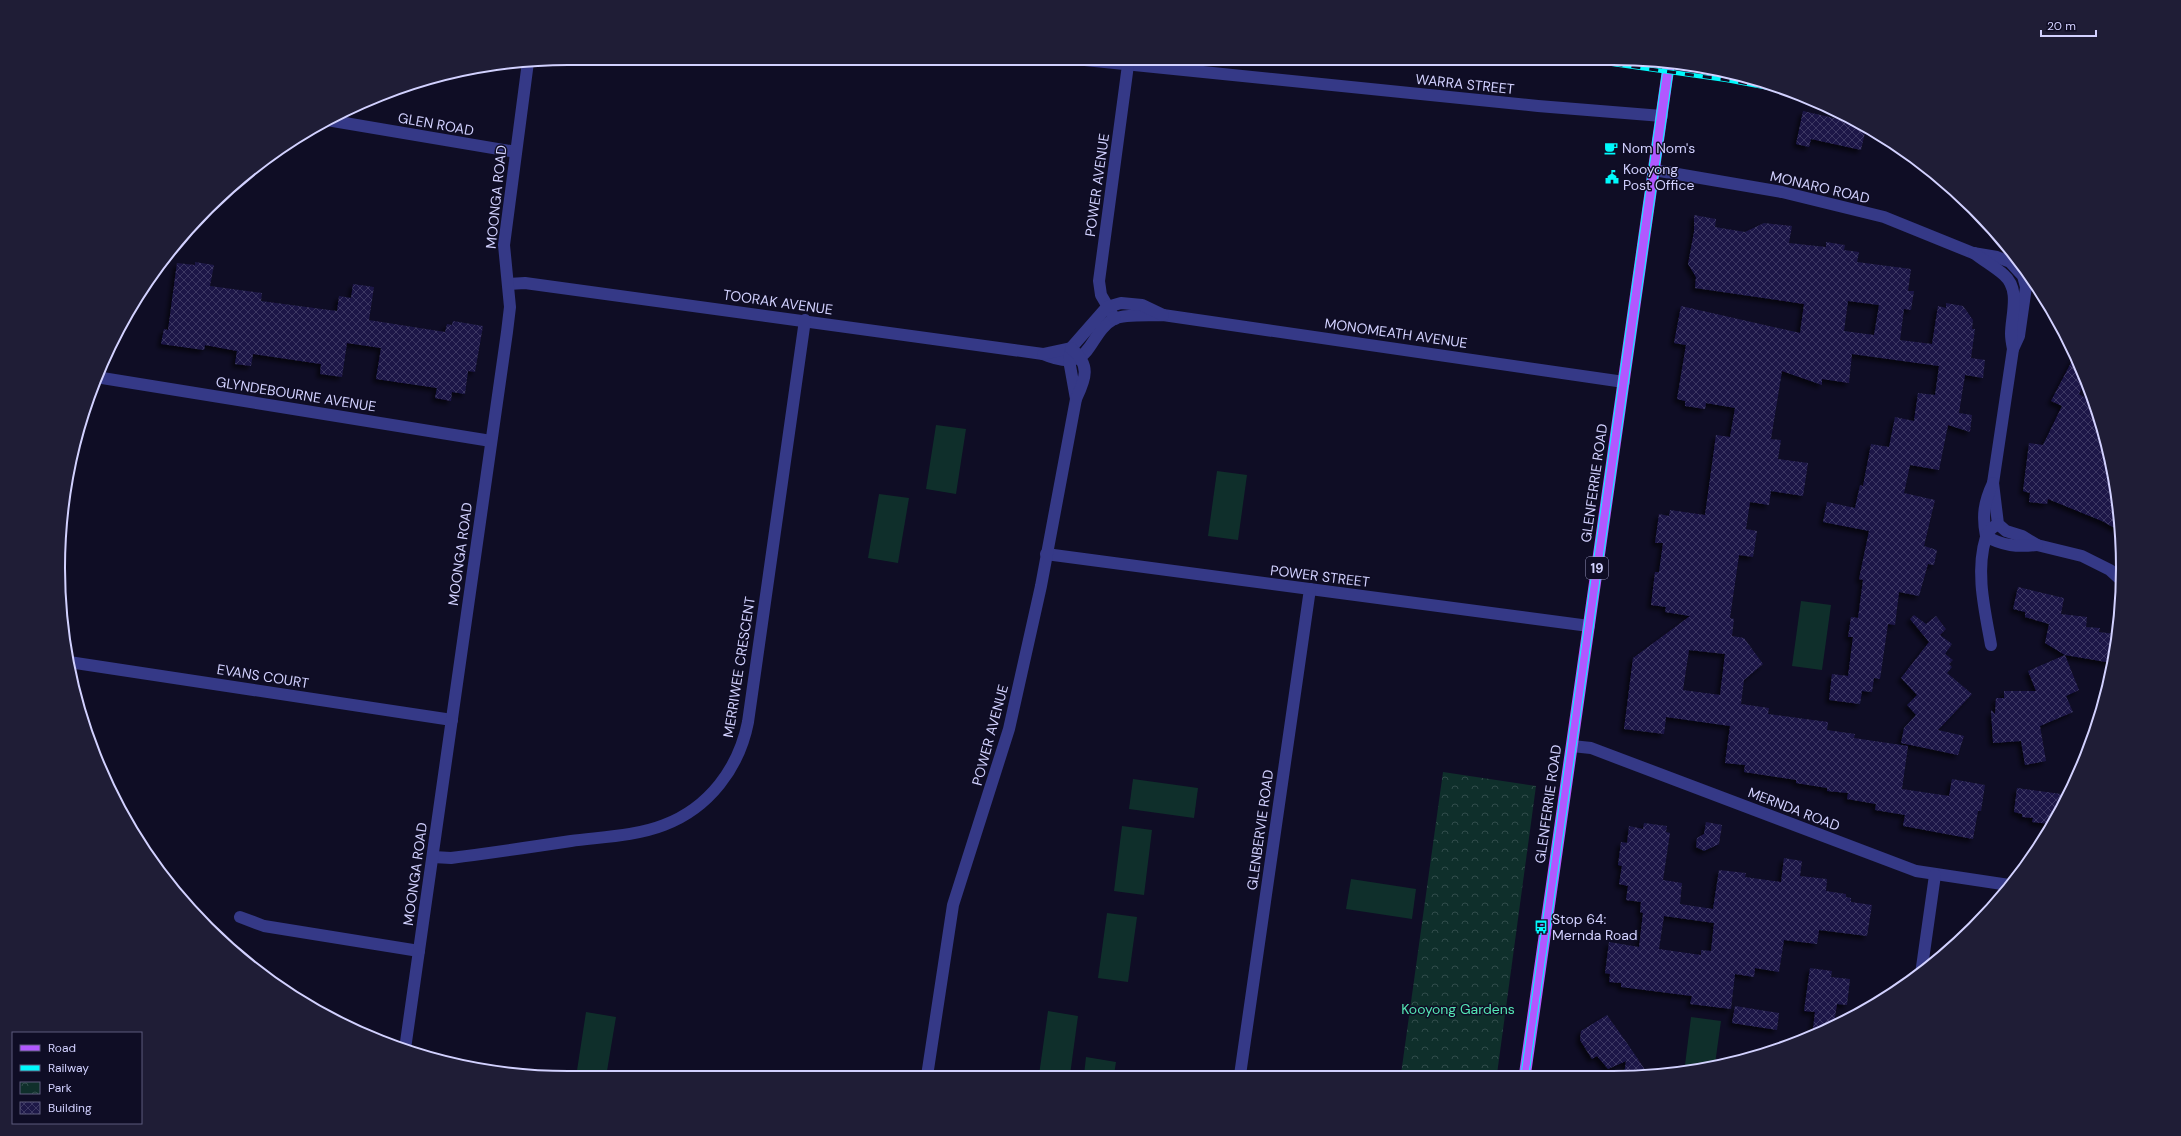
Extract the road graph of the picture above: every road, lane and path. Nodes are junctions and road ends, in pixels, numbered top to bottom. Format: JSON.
{"nodes":[{"id":1,"x":1128,"y":65,"type":"joint"},
{"id":2,"x":527,"y":67,"type":"edge"},
{"id":3,"x":1668,"y":68,"type":"edge"},
{"id":4,"x":1662,"y":116,"type":"junction"},
{"id":5,"x":337,"y":122,"type":"edge"},
{"id":6,"x":516,"y":152,"type":"junction"},
{"id":7,"x":1654,"y":170,"type":"junction"},
{"id":8,"x":508,"y":284,"type":"junction"},
{"id":9,"x":1107,"y":307,"type":"junction"},
{"id":10,"x":1163,"y":315,"type":"junction"},
{"id":11,"x":1114,"y":319,"type":"junction"},
{"id":12,"x":805,"y":320,"type":"junction"},
{"id":13,"x":1070,"y":354,"type":"junction"},
{"id":14,"x":1081,"y":357,"type":"junction"},
{"id":15,"x":102,"y":378,"type":"edge"},
{"id":16,"x":1624,"y":382,"type":"junction"},
{"id":17,"x":1076,"y":399,"type":"junction"},
{"id":18,"x":491,"y":441,"type":"junction"},
{"id":19,"x":1993,"y":483,"type":"junction"},
{"id":20,"x":1998,"y":524,"type":"junction"},
{"id":21,"x":1986,"y":536,"type":"junction"},
{"id":22,"x":2037,"y":545,"type":"junction"},
{"id":23,"x":1046,"y":554,"type":"junction"},
{"id":24,"x":2116,"y":575,"type":"edge"},
{"id":25,"x":1310,"y":590,"type":"junction"},
{"id":26,"x":1589,"y":626,"type":"junction"},
{"id":27,"x":1991,"y":645,"type":"dead end"},
{"id":28,"x":74,"y":663,"type":"edge"},
{"id":29,"x":452,"y":720,"type":"junction"},
{"id":30,"x":1572,"y":746,"type":"junction"},
{"id":31,"x":433,"y":857,"type":"junction"},
{"id":32,"x":1935,"y":875,"type":"junction"},
{"id":33,"x":2004,"y":884,"type":"edge"},
{"id":34,"x":240,"y":917,"type":"dead end"},
{"id":35,"x":419,"y":951,"type":"junction"},
{"id":36,"x":1922,"y":964,"type":"edge"},
{"id":37,"x":406,"y":1044,"type":"edge"},
{"id":38,"x":928,"y":1071,"type":"edge"},
{"id":39,"x":1241,"y":1071,"type":"edge"},
{"id":40,"x":1525,"y":1071,"type":"edge"}],
"edges":[{"from":1,"to":4,"type":"street","name":"WARRA STREET"},
{"from":1,"to":9,"type":"street","name":"POWER AVENUE"},
{"from":2,"to":6,"type":"street","name":"MOONGA ROAD"},
{"from":3,"to":4,"type":"main road","name":"GLENFERRIE ROAD","number":"19"},
{"from":4,"to":7,"type":"main road","name":"GLENFERRIE ROAD","number":"19"},
{"from":5,"to":6,"type":"street","name":"GLEN ROAD"},
{"from":6,"to":8,"type":"street","name":"MOONGA ROAD"},
{"from":7,"to":16,"type":"main road","name":"GLENFERRIE ROAD","number":"19"},
{"from":7,"to":19,"type":"street","name":"MONARO ROAD"},
{"from":8,"to":12,"type":"street","name":"TOORAK AVENUE"},
{"from":8,"to":18,"type":"street","name":"MOONGA ROAD"},
{"from":9,"to":10,"type":"street","name":"MONOMEATH AVENUE"},
{"from":9,"to":11,"type":"street","name":"POWER AVENUE"},
{"from":9,"to":13,"type":"street"},
{"from":10,"to":11,"type":"street","name":"MONOMEATH AVENUE"},
{"from":10,"to":16,"type":"street","name":"MONOMEATH AVENUE"},
{"from":11,"to":14,"type":"street"},
{"from":12,"to":13,"type":"street","name":"TOORAK AVENUE"},
{"from":12,"to":31,"type":"street","name":"MERRIWEE CRESCENT"},
{"from":13,"to":14,"type":"street"},
{"from":13,"to":17,"type":"street","name":"POWER AVENUE"},
{"from":14,"to":17,"type":"street","name":"POWER AVENUE"},
{"from":15,"to":18,"type":"street","name":"GLYNDEBOURNE AVENUE"},
{"from":16,"to":26,"type":"main road","name":"GLENFERRIE ROAD","number":"19"},
{"from":17,"to":23,"type":"street","name":"POWER AVENUE"},
{"from":18,"to":29,"type":"street","name":"MOONGA ROAD"},
{"from":19,"to":20,"type":"street","name":"MONARO ROAD"},
{"from":19,"to":21,"type":"street","name":"MONARO ROAD"},
{"from":20,"to":21,"type":"street"},
{"from":20,"to":22,"type":"street"},
{"from":21,"to":22,"type":"street"},
{"from":21,"to":27,"type":"street","name":"MONARO ROAD"},
{"from":22,"to":24,"type":"street"},
{"from":23,"to":25,"type":"street","name":"POWER STREET"},
{"from":23,"to":38,"type":"street","name":"POWER AVENUE"},
{"from":25,"to":26,"type":"street","name":"POWER STREET"},
{"from":25,"to":39,"type":"street","name":"GLENBERVIE ROAD"},
{"from":26,"to":30,"type":"main road","name":"GLENFERRIE ROAD","number":"19"},
{"from":28,"to":29,"type":"street","name":"EVANS COURT"},
{"from":29,"to":31,"type":"street","name":"MOONGA ROAD"},
{"from":30,"to":32,"type":"street","name":"MERNDA ROAD"},
{"from":30,"to":40,"type":"main road","name":"GLENFERRIE ROAD","number":"19"},
{"from":31,"to":35,"type":"street","name":"MOONGA ROAD"},
{"from":32,"to":33,"type":"street","name":"MERNDA ROAD"},
{"from":32,"to":36,"type":"street"},
{"from":34,"to":35,"type":"street"},
{"from":35,"to":37,"type":"street","name":"MOONGA ROAD"}]}
